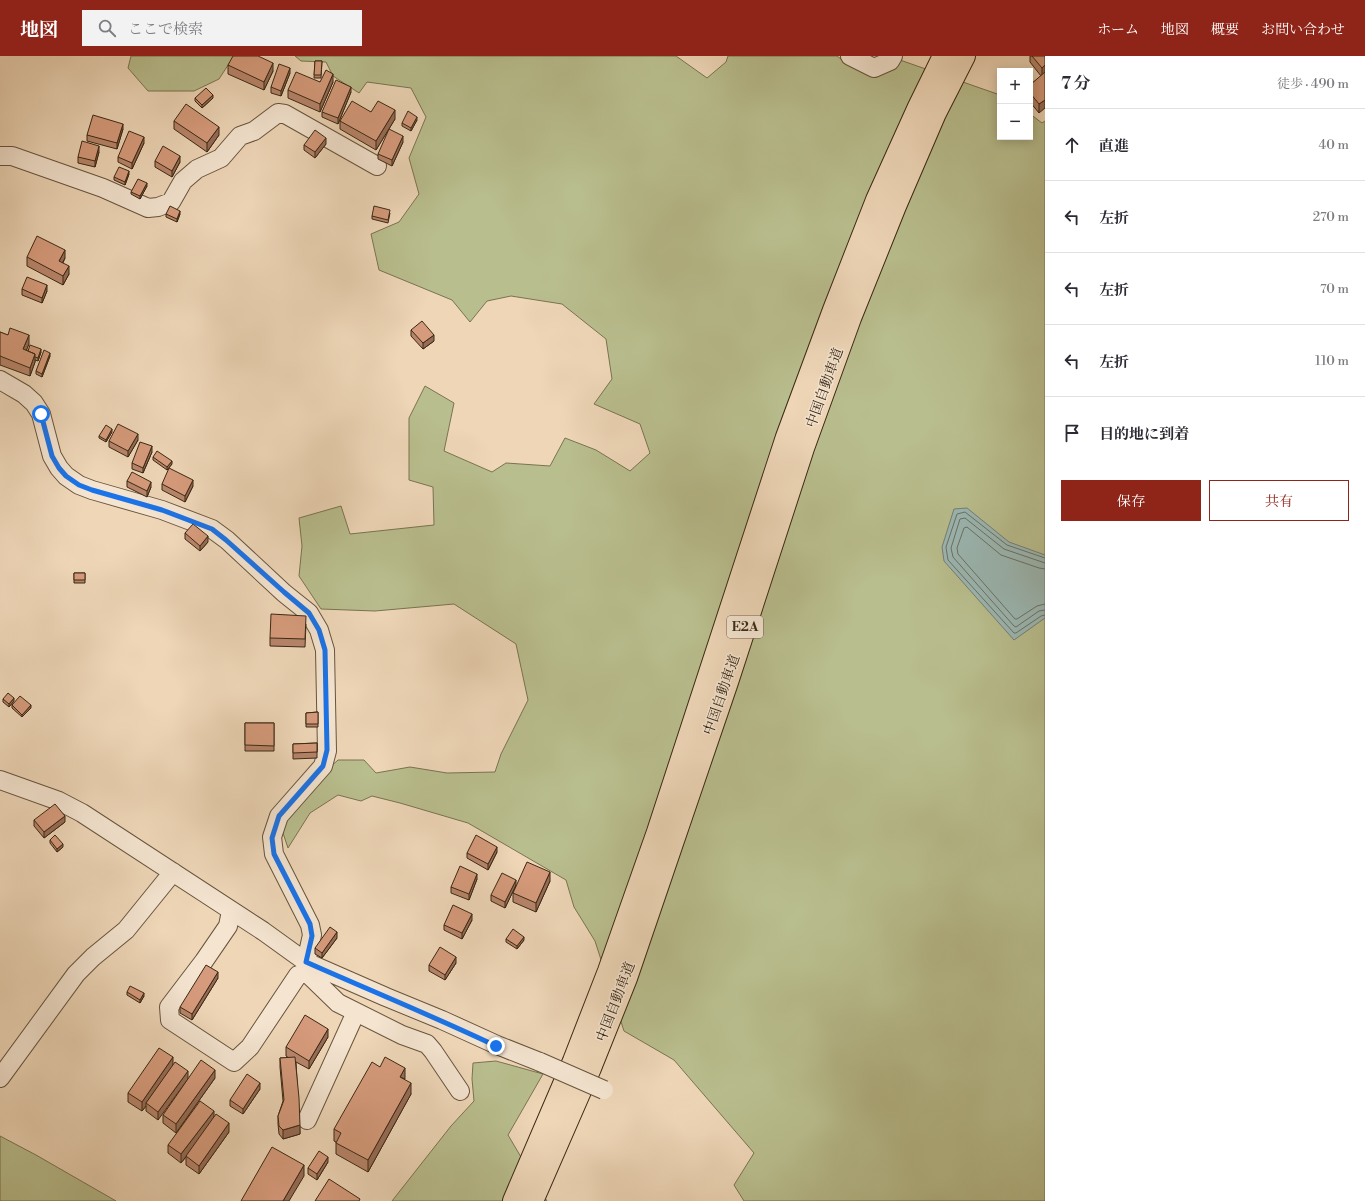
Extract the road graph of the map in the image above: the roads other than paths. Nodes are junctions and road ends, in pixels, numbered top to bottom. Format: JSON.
{"nodes":[{"id":1,"x":850,"y":56,"type":"edge"},
{"id":2,"x":893,"y":56,"type":"edge"},
{"id":3,"x":944,"y":56,"type":"edge"},
{"id":4,"x":964,"y":56,"type":"edge"},
{"id":5,"x":0,"y":156,"type":"edge"},
{"id":6,"x":377,"y":166,"type":"dead end"},
{"id":7,"x":0,"y":380,"type":"edge"},
{"id":8,"x":0,"y":780,"type":"edge"},
{"id":9,"x":173,"y":872,"type":"junction"},
{"id":10,"x":231,"y":911,"type":"junction"},
{"id":11,"x":306,"y":967,"type":"junction"},
{"id":12,"x":356,"y":1012,"type":"junction"},
{"id":13,"x":0,"y":1078,"type":"edge"},
{"id":14,"x":604,"y":1090,"type":"dead end"},
{"id":15,"x":460,"y":1091,"type":"dead end"},
{"id":16,"x":307,"y":1120,"type":"dead end"},
{"id":17,"x":514,"y":1201,"type":"edge"},
{"id":18,"x":532,"y":1201,"type":"edge"}],
"edges":[{"from":1,"to":2,"type":"street"},
{"from":3,"to":17,"type":"highway","name":"中国自動車道","number":"E2A"},
{"from":4,"to":18,"type":"highway","name":"中国自動車道","number":"E2A"},
{"from":5,"to":6,"type":"street"},
{"from":7,"to":11,"type":"street"},
{"from":8,"to":9,"type":"street"},
{"from":9,"to":10,"type":"street"},
{"from":9,"to":13,"type":"street"},
{"from":10,"to":11,"type":"street"},
{"from":10,"to":11,"type":"street"},
{"from":11,"to":12,"type":"street"},
{"from":11,"to":14,"type":"street","bridge":true},
{"from":12,"to":15,"type":"street"},
{"from":12,"to":16,"type":"street"}]}
